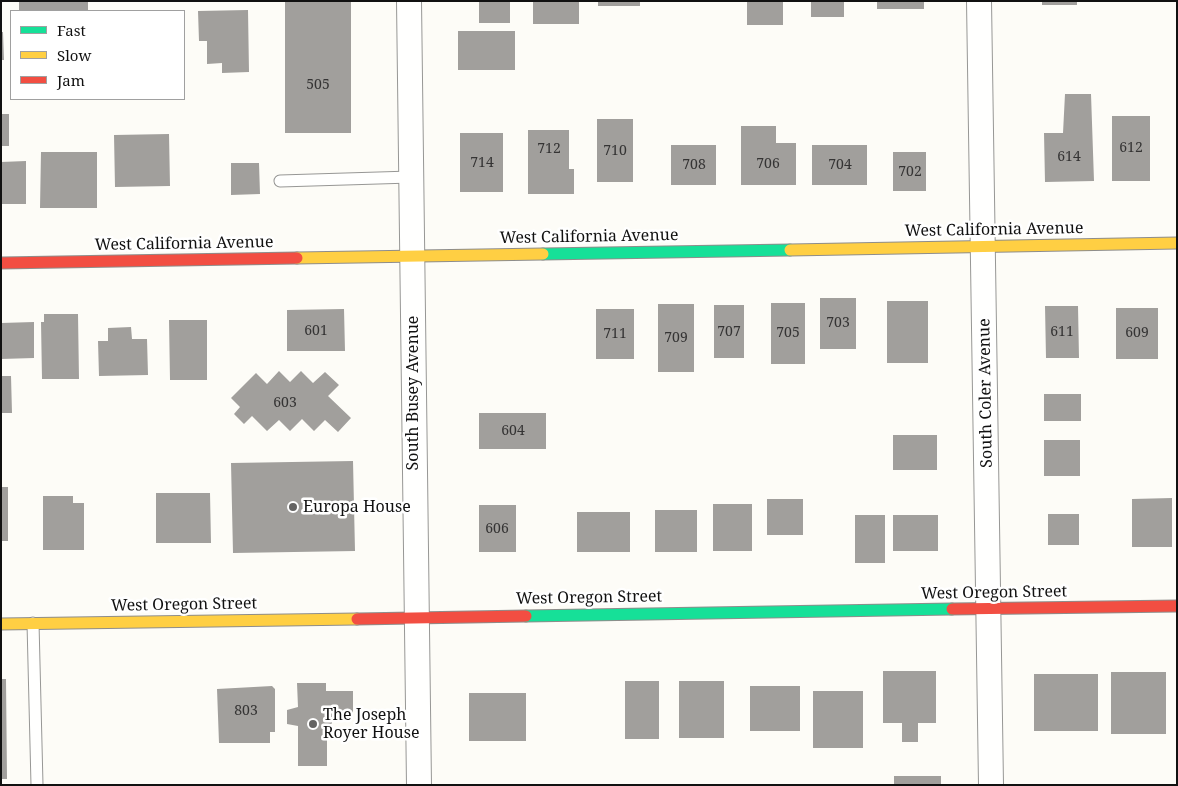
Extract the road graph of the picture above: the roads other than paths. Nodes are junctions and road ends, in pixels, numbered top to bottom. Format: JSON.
{"nodes":[{"id":1,"x":409,"y":1,"type":"edge"},
{"id":2,"x":979,"y":1,"type":"edge"},
{"id":3,"x":411,"y":177,"type":"junction"},
{"id":4,"x":280,"y":181,"type":"dead end"},
{"id":5,"x":1177,"y":243,"type":"edge"},
{"id":6,"x":983,"y":247,"type":"junction"},
{"id":7,"x":412,"y":257,"type":"junction"},
{"id":8,"x":1,"y":263,"type":"edge"},
{"id":9,"x":1177,"y":606,"type":"edge"},
{"id":10,"x":988,"y":609,"type":"junction"},
{"id":11,"x":416,"y":618,"type":"junction"},
{"id":12,"x":33,"y":623,"type":"junction"},
{"id":13,"x":1,"y":624,"type":"edge"},
{"id":14,"x":37,"y":785,"type":"edge"},
{"id":15,"x":419,"y":785,"type":"edge"},
{"id":16,"x":991,"y":785,"type":"edge"}],
"edges":[{"from":1,"to":3,"type":"street","name":"South Busey Avenue"},
{"from":2,"to":6,"type":"street","name":"South Coler Avenue"},
{"from":3,"to":4,"type":"lane"},
{"from":3,"to":7,"type":"street","name":"South Busey Avenue"},
{"from":5,"to":6,"type":"street","name":"West California Avenue"},
{"from":6,"to":7,"type":"street","name":"West California Avenue"},
{"from":6,"to":10,"type":"street","name":"South Coler Avenue"},
{"from":7,"to":8,"type":"street","name":"West California Avenue"},
{"from":7,"to":11,"type":"street","name":"South Busey Avenue"},
{"from":9,"to":10,"type":"street","name":"West Oregon Street"},
{"from":10,"to":11,"type":"street","name":"West Oregon Street"},
{"from":10,"to":16,"type":"street","name":"South Coler Avenue"},
{"from":11,"to":12,"type":"street","name":"West Oregon Street"},
{"from":11,"to":15,"type":"street","name":"South Busey Avenue"},
{"from":12,"to":13,"type":"street","name":"West Oregon Street"},
{"from":12,"to":14,"type":"lane"}]}
